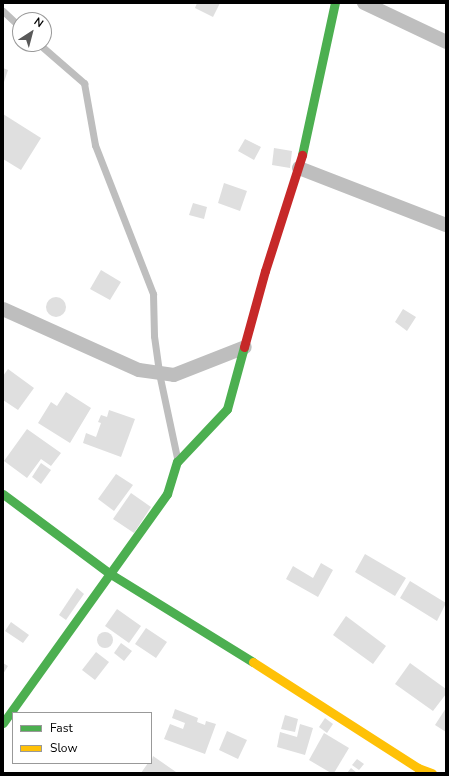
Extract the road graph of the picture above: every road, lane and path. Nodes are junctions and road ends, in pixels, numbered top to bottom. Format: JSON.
{"nodes":[{"id":1,"x":336,"y":3,"type":"edge"},
{"id":2,"x":364,"y":3,"type":"edge"},
{"id":3,"x":3,"y":11,"type":"edge"},
{"id":4,"x":12,"y":19,"type":"edge"},
{"id":5,"x":446,"y":42,"type":"edge"},
{"id":6,"x":48,"y":52,"type":"edge"},
{"id":7,"x":299,"y":168,"type":"junction"},
{"id":8,"x":446,"y":225,"type":"edge"},
{"id":9,"x":3,"y":309,"type":"edge"},
{"id":10,"x":245,"y":347,"type":"junction"},
{"id":11,"x":159,"y":373,"type":"junction"},
{"id":12,"x":177,"y":462,"type":"junction"},
{"id":13,"x":6,"y":499,"type":"edge"},
{"id":14,"x":109,"y":573,"type":"junction"},
{"id":15,"x":3,"y":723,"type":"edge"},
{"id":16,"x":432,"y":773,"type":"edge"}],
"edges":[{"from":1,"to":7,"type":"street"},
{"from":2,"to":5,"type":"street"},
{"from":3,"to":4,"type":"lane"},
{"from":6,"to":11,"type":"lane"},
{"from":7,"to":8,"type":"street"},
{"from":7,"to":10,"type":"street"},
{"from":9,"to":11,"type":"street"},
{"from":10,"to":11,"type":"street"},
{"from":10,"to":12,"type":"street"},
{"from":11,"to":12,"type":"lane"},
{"from":12,"to":14,"type":"street"},
{"from":13,"to":14,"type":"street"},
{"from":14,"to":15,"type":"street"},
{"from":14,"to":16,"type":"street"}]}
